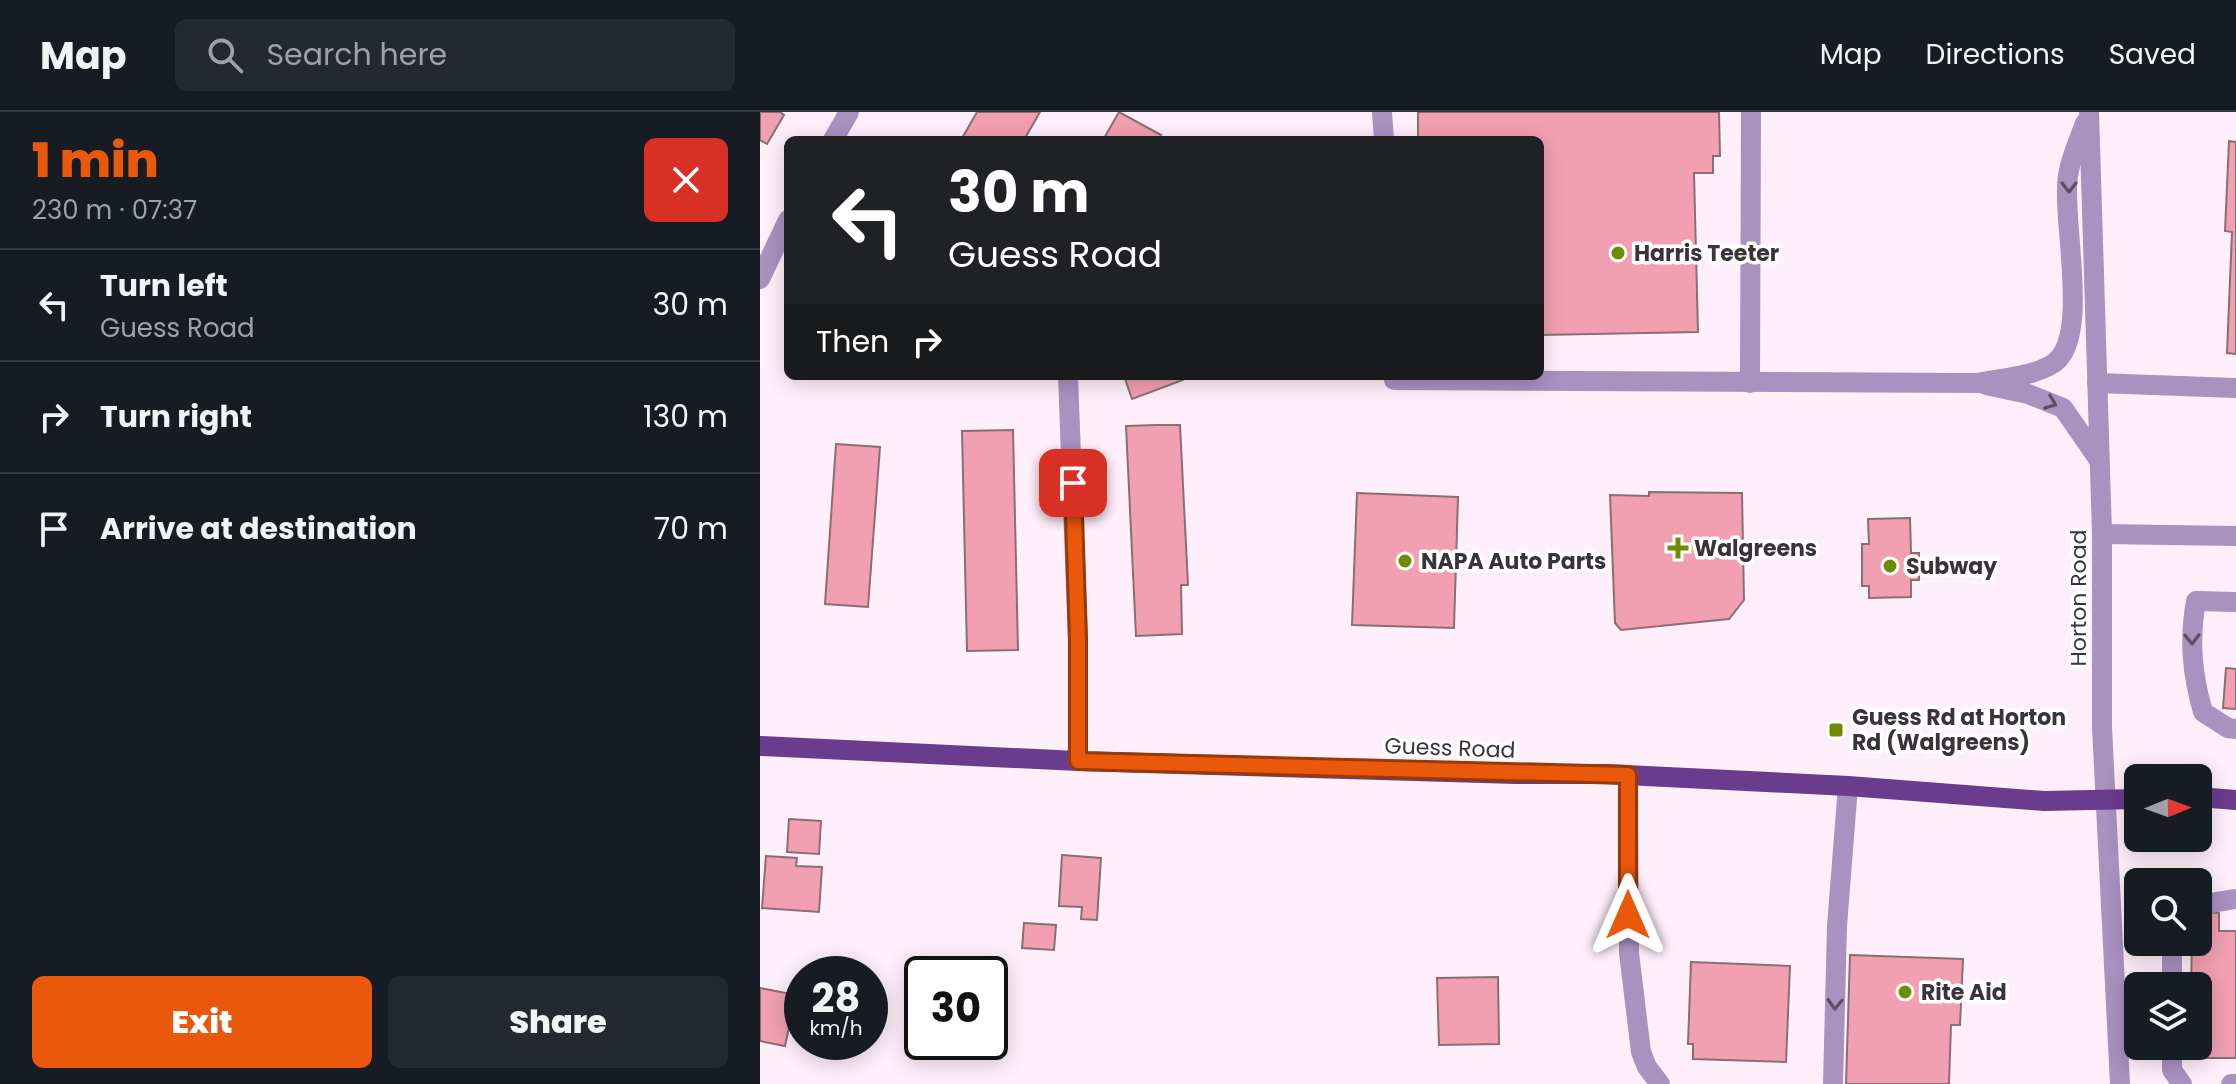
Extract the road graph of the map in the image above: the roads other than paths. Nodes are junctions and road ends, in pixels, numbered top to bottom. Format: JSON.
{"nodes":[{"id":1,"x":849,"y":112,"type":"edge"},
{"id":2,"x":1382,"y":112,"type":"edge"},
{"id":3,"x":1751,"y":112,"type":"edge"},
{"id":4,"x":2089,"y":112,"type":"edge"},
{"id":5,"x":835,"y":136,"type":"edge"},
{"id":6,"x":1384,"y":136,"type":"edge"},
{"id":7,"x":784,"y":225,"type":"edge"},
{"id":8,"x":767,"y":244,"type":"edge"},
{"id":9,"x":760,"y":279,"type":"edge"},
{"id":10,"x":1068,"y":380,"type":"edge"},
{"id":11,"x":1394,"y":380,"type":"edge"},
{"id":12,"x":1750,"y":383,"type":"junction"},
{"id":13,"x":1977,"y":383,"type":"junction"},
{"id":14,"x":2097,"y":383,"type":"junction"},
{"id":15,"x":2236,"y":388,"type":"edge"},
{"id":16,"x":2099,"y":460,"type":"junction"},
{"id":17,"x":2102,"y":534,"type":"junction"},
{"id":18,"x":2236,"y":536,"type":"edge"},
{"id":19,"x":2236,"y":602,"type":"edge"},
{"id":20,"x":2236,"y":729,"type":"edge"},
{"id":21,"x":760,"y":746,"type":"edge"},
{"id":22,"x":1078,"y":761,"type":"junction"},
{"id":23,"x":1628,"y":775,"type":"junction"},
{"id":24,"x":1848,"y":786,"type":"junction"},
{"id":25,"x":2212,"y":798,"type":"edge"},
{"id":26,"x":2124,"y":799,"type":"edge"},
{"id":27,"x":2106,"y":800,"type":"junction"},
{"id":28,"x":2236,"y":800,"type":"edge"},
{"id":29,"x":2236,"y":899,"type":"edge"},
{"id":30,"x":2212,"y":903,"type":"edge"},
{"id":31,"x":2172,"y":1060,"type":"edge"},
{"id":32,"x":1660,"y":1084,"type":"edge"},
{"id":33,"x":1833,"y":1084,"type":"edge"},
{"id":34,"x":2120,"y":1084,"type":"edge"},
{"id":35,"x":2182,"y":1084,"type":"edge"}],
"edges":[{"from":1,"to":5,"type":"street"},
{"from":2,"to":6,"type":"street"},
{"from":3,"to":12,"type":"street"},
{"from":4,"to":13,"type":"street","one_way":true},
{"from":4,"to":14,"type":"street","name":"Horton Road"},
{"from":7,"to":8,"type":"street"},
{"from":8,"to":9,"type":"street"},
{"from":10,"to":22,"type":"street"},
{"from":11,"to":12,"type":"street"},
{"from":12,"to":13,"type":"street"},
{"from":13,"to":16,"type":"street","one_way":true},
{"from":14,"to":15,"type":"street"},
{"from":14,"to":16,"type":"street","name":"Horton Road"},
{"from":16,"to":17,"type":"street","name":"Horton Road"},
{"from":17,"to":18,"type":"street"},
{"from":17,"to":27,"type":"street","name":"Horton Road"},
{"from":19,"to":20,"type":"street","one_way":true},
{"from":21,"to":22,"type":"main road","name":"Guess Road"},
{"from":22,"to":23,"type":"main road","name":"Guess Road"},
{"from":23,"to":24,"type":"main road","name":"Guess Road"},
{"from":23,"to":32,"type":"street"},
{"from":24,"to":27,"type":"main road","name":"Guess Road"},
{"from":24,"to":33,"type":"street","one_way":true},
{"from":25,"to":28,"type":"main road"},
{"from":26,"to":27,"type":"main road","name":"Guess Road"},
{"from":27,"to":34,"type":"street","name":"Horton Road"},
{"from":29,"to":30,"type":"street"},
{"from":31,"to":35,"type":"street"}]}
